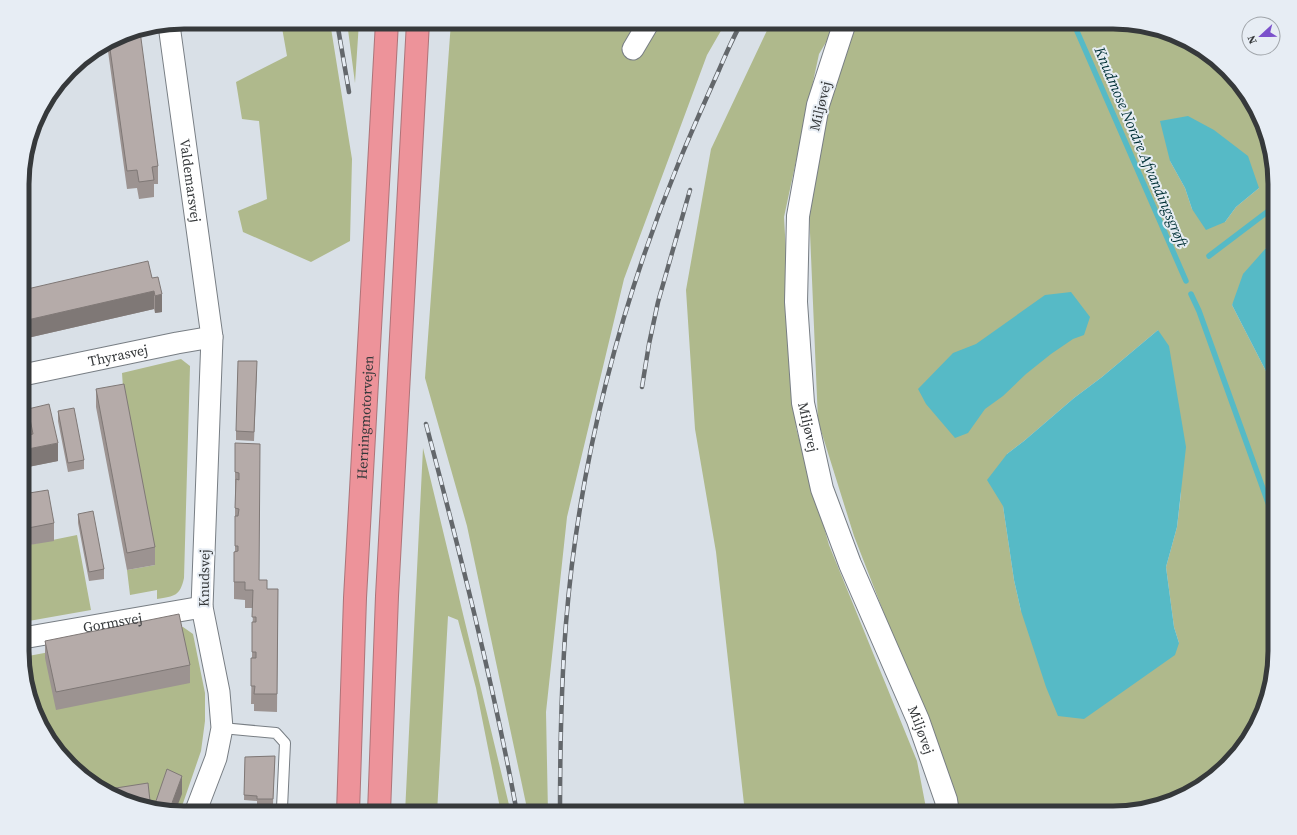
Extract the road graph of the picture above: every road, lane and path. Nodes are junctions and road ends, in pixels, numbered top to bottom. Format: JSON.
{"nodes":[{"id":1,"x":170,"y":29,"type":"edge"},
{"id":2,"x":387,"y":29,"type":"edge"},
{"id":3,"x":418,"y":29,"type":"edge"},
{"id":4,"x":645,"y":29,"type":"edge"},
{"id":5,"x":843,"y":29,"type":"edge"},
{"id":6,"x":633,"y":49,"type":"dead end"},
{"id":7,"x":212,"y":337,"type":"junction"},
{"id":8,"x":29,"y":374,"type":"edge"},
{"id":9,"x":202,"y":606,"type":"junction"},
{"id":10,"x":29,"y":637,"type":"edge"},
{"id":11,"x":222,"y":728,"type":"junction"},
{"id":12,"x":197,"y":806,"type":"edge"},
{"id":13,"x":282,"y":806,"type":"edge"},
{"id":14,"x":348,"y":806,"type":"edge"},
{"id":15,"x":380,"y":806,"type":"edge"},
{"id":16,"x":947,"y":806,"type":"edge"}],
"edges":[{"from":1,"to":7,"type":"street","name":"Valdemarsvej"},
{"from":2,"to":14,"type":"highway","name":"Herningmotorvejen"},
{"from":3,"to":15,"type":"highway"},
{"from":4,"to":6,"type":"street"},
{"from":5,"to":16,"type":"street","name":"Miljøvej"},
{"from":7,"to":8,"type":"street","name":"Thyrasvej"},
{"from":7,"to":9,"type":"street","name":"Knudsvej"},
{"from":9,"to":10,"type":"street","name":"Gormsvej"},
{"from":9,"to":11,"type":"street","name":"Knudsvej"},
{"from":11,"to":12,"type":"street","name":"Knudsvej"},
{"from":11,"to":13,"type":"lane"}]}
